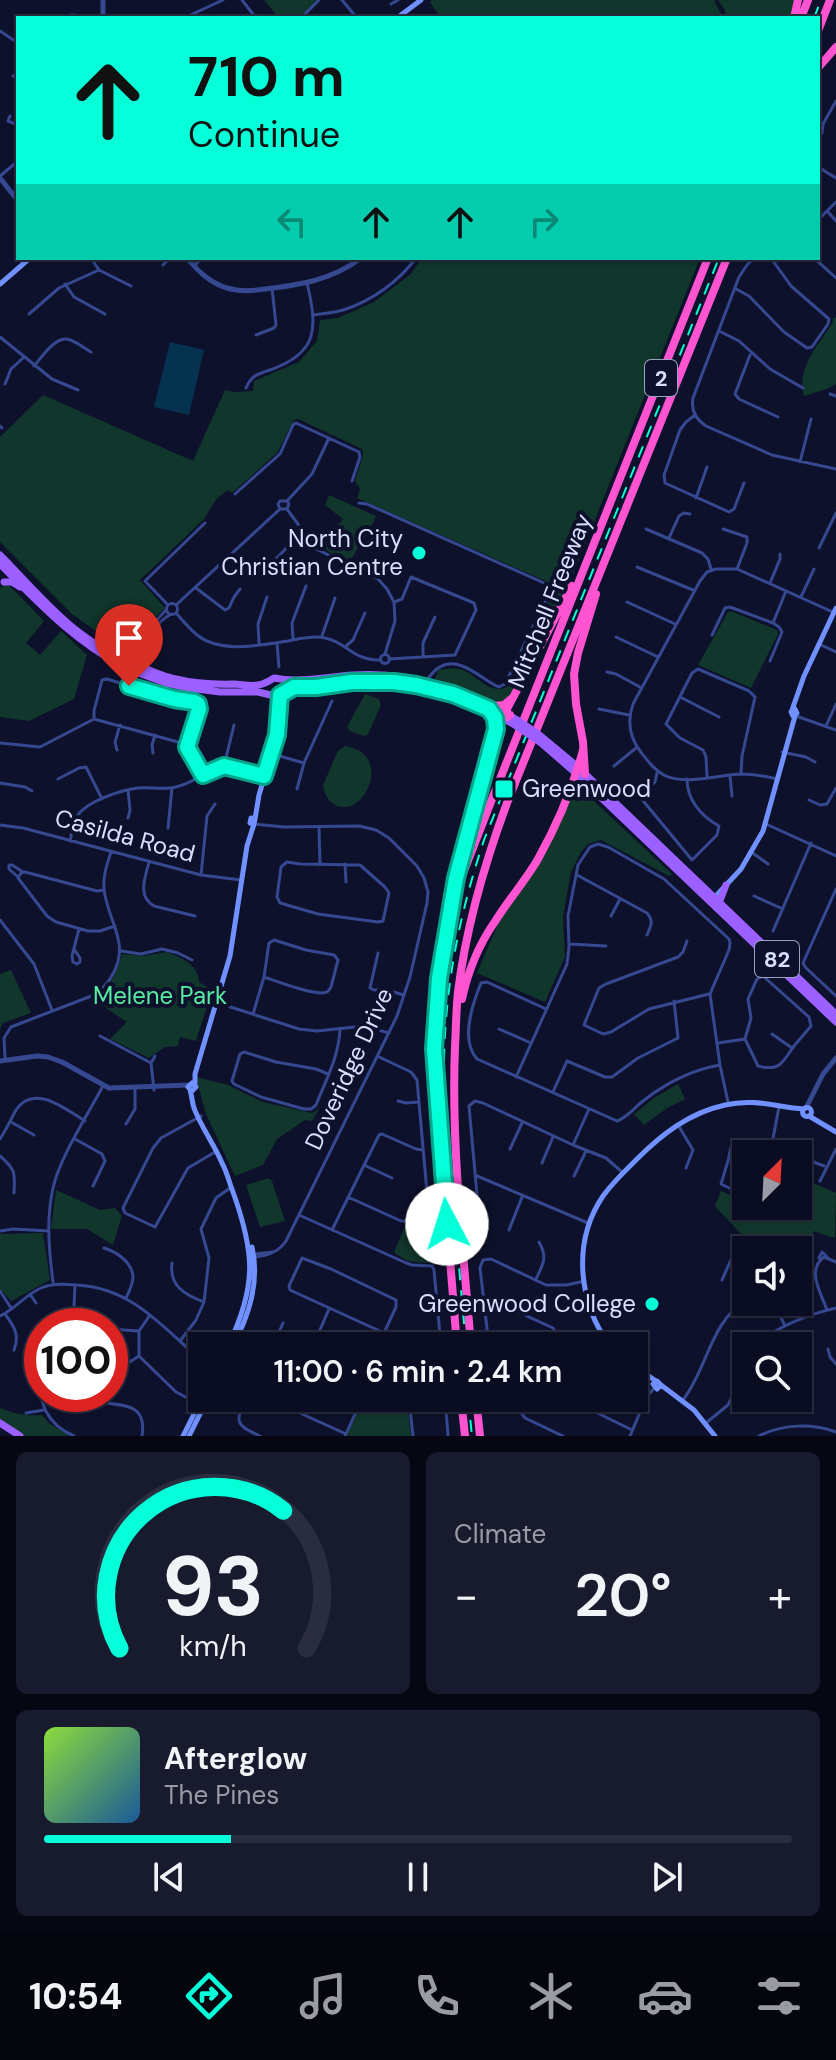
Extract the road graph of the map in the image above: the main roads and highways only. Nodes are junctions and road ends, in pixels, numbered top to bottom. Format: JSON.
{"nodes":[{"id":1,"x":423,"y":0,"type":"edge"},
{"id":2,"x":830,"y":0,"type":"edge"},
{"id":3,"x":402,"y":16,"type":"edge"},
{"id":4,"x":820,"y":26,"type":"edge"},
{"id":5,"x":836,"y":47,"type":"edge"},
{"id":6,"x":820,"y":66,"type":"edge"},
{"id":7,"x":26,"y":260,"type":"edge"},
{"id":8,"x":707,"y":260,"type":"edge"},
{"id":9,"x":726,"y":260,"type":"edge"},
{"id":10,"x":0,"y":282,"type":"edge"},
{"id":11,"x":613,"y":540,"type":"junction"},
{"id":12,"x":594,"y":547,"type":"junction"},
{"id":13,"x":1,"y":561,"type":"edge"},
{"id":14,"x":11,"y":574,"type":"junction"},
{"id":15,"x":24,"y":578,"type":"junction"},
{"id":16,"x":1,"y":583,"type":"edge"},
{"id":17,"x":37,"y":601,"type":"junction"},
{"id":18,"x":836,"y":612,"type":"edge"},
{"id":19,"x":56,"y":620,"type":"junction"},
{"id":20,"x":90,"y":640,"type":"junction"},
{"id":21,"x":132,"y":660,"type":"junction"},
{"id":22,"x":123,"y":667,"type":"junction"},
{"id":23,"x":133,"y":671,"type":"junction"},
{"id":24,"x":282,"y":681,"type":"junction"},
{"id":25,"x":267,"y":683,"type":"junction"},
{"id":26,"x":515,"y":693,"type":"junction"},
{"id":27,"x":276,"y":694,"type":"junction"},
{"id":28,"x":491,"y":708,"type":"junction"},
{"id":29,"x":510,"y":718,"type":"junction"},
{"id":30,"x":496,"y":729,"type":"junction"},
{"id":31,"x":581,"y":774,"type":"junction"},
{"id":32,"x":638,"y":825,"type":"junction"},
{"id":33,"x":648,"y":842,"type":"junction"},
{"id":34,"x":751,"y":852,"type":"junction"},
{"id":35,"x":726,"y":885,"type":"joint"},
{"id":36,"x":713,"y":898,"type":"junction"},
{"id":37,"x":449,"y":918,"type":"junction"},
{"id":38,"x":836,"y":1014,"type":"edge"},
{"id":39,"x":836,"y":1022,"type":"edge"},
{"id":40,"x":455,"y":1043,"type":"junction"},
{"id":41,"x":835,"y":1128,"type":"edge"},
{"id":42,"x":237,"y":1332,"type":"edge"},
{"id":43,"x":456,"y":1332,"type":"edge"},
{"id":44,"x":470,"y":1332,"type":"edge"},
{"id":45,"x":603,"y":1332,"type":"edge"},
{"id":46,"x":648,"y":1379,"type":"edge"},
{"id":47,"x":197,"y":1412,"type":"edge"},
{"id":48,"x":197,"y":1412,"type":"edge"},
{"id":49,"x":462,"y":1412,"type":"edge"},
{"id":50,"x":477,"y":1412,"type":"edge"},
{"id":51,"x":0,"y":1423,"type":"edge"},
{"id":52,"x":20,"y":1436,"type":"edge"},
{"id":53,"x":186,"y":1436,"type":"edge"},
{"id":54,"x":465,"y":1436,"type":"edge"},
{"id":55,"x":480,"y":1436,"type":"edge"},
{"id":56,"x":714,"y":1436,"type":"edge"}],
"edges":[{"from":1,"to":3,"type":"main road"},
{"from":2,"to":4,"type":"highway"},
{"from":5,"to":6,"type":"highway"},
{"from":7,"to":10,"type":"main road"},
{"from":8,"to":12,"type":"highway","name":"Mitchell Freeway","number":"2"},
{"from":9,"to":11,"type":"highway","name":"Mitchell Freeway","number":"2"},
{"from":11,"to":31,"type":"highway"},
{"from":11,"to":40,"type":"highway","name":"Mitchell Freeway","number":"2"},
{"from":12,"to":26,"type":"highway"},
{"from":12,"to":37,"type":"highway","name":"Mitchell Freeway","number":"2"},
{"from":13,"to":14,"type":"main road"},
{"from":13,"to":15,"type":"main road"},
{"from":13,"to":16,"type":"main road"},
{"from":14,"to":15,"type":"main road"},
{"from":14,"to":17,"type":"main road"},
{"from":15,"to":20,"type":"main road"},
{"from":16,"to":17,"type":"main road"},
{"from":17,"to":19,"type":"main road"},
{"from":18,"to":34,"type":"main road"},
{"from":19,"to":20,"type":"main road"},
{"from":19,"to":22,"type":"main road"},
{"from":20,"to":21,"type":"main road"},
{"from":21,"to":22,"type":"main road"},
{"from":21,"to":23,"type":"main road"},
{"from":21,"to":25,"type":"main road","number":"82"},
{"from":22,"to":23,"type":"main road"},
{"from":23,"to":27,"type":"main road","number":"82"},
{"from":24,"to":25,"type":"main road","number":"82"},
{"from":24,"to":27,"type":"main road"},
{"from":24,"to":28,"type":"main road","number":"82"},
{"from":25,"to":27,"type":"main road"},
{"from":26,"to":28,"type":"highway"},
{"from":26,"to":29,"type":"highway"},
{"from":27,"to":28,"type":"main road","number":"82"},
{"from":27,"to":42,"type":"main road"},
{"from":28,"to":29,"type":"main road","number":"82"},
{"from":28,"to":30,"type":"highway"},
{"from":29,"to":30,"type":"highway"},
{"from":29,"to":31,"type":"main road","number":"82","bridge":true},
{"from":30,"to":37,"type":"highway"},
{"from":31,"to":32,"type":"main road","number":"82"},
{"from":31,"to":33,"type":"main road","number":"82"},
{"from":31,"to":40,"type":"highway"},
{"from":32,"to":33,"type":"main road"},
{"from":32,"to":36,"type":"main road","number":"82"},
{"from":33,"to":36,"type":"main road","number":"82"},
{"from":34,"to":35,"type":"main road"},
{"from":34,"to":36,"type":"main road"},
{"from":35,"to":36,"type":"main road"},
{"from":36,"to":38,"type":"main road","number":"82"},
{"from":36,"to":39,"type":"main road","number":"82"},
{"from":37,"to":43,"type":"highway","name":"Mitchell Freeway","number":"2"},
{"from":40,"to":44,"type":"highway","name":"Mitchell Freeway","number":"2"},
{"from":41,"to":45,"type":"main road"},
{"from":46,"to":56,"type":"main road"},
{"from":47,"to":53,"type":"main road"},
{"from":48,"to":53,"type":"main road"},
{"from":49,"to":54,"type":"highway"},
{"from":50,"to":55,"type":"highway"},
{"from":51,"to":52,"type":"main road"}]}
